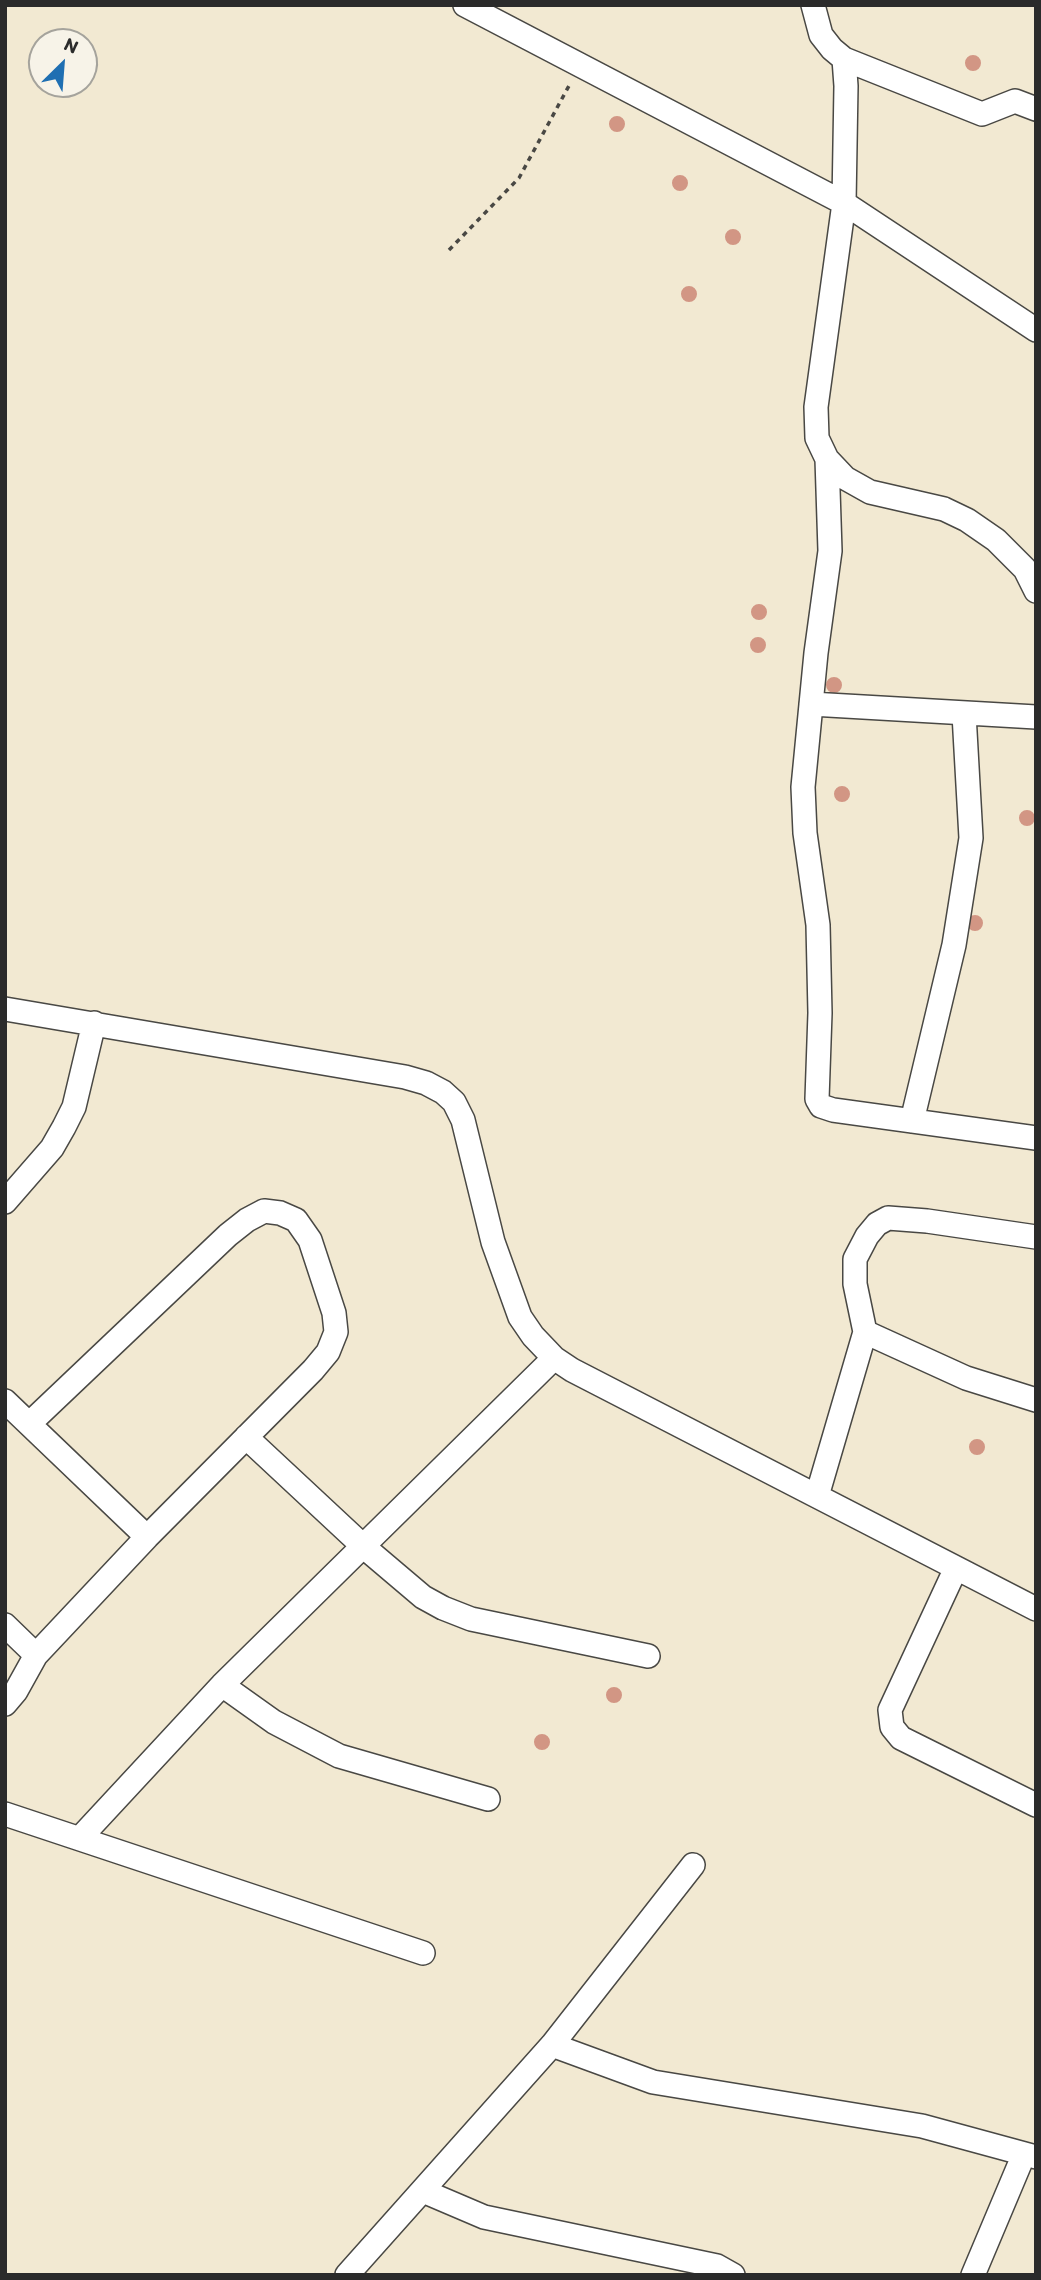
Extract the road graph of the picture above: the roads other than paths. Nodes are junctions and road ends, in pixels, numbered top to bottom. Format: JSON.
{"nodes":[{"id":1,"x":466,"y":5,"type":"edge"},
{"id":2,"x":813,"y":5,"type":"edge"},
{"id":3,"x":844,"y":59,"type":"junction"},
{"id":4,"x":1036,"y":109,"type":"edge"},
{"id":5,"x":844,"y":204,"type":"junction"},
{"id":6,"x":1036,"y":330,"type":"edge"},
{"id":7,"x":827,"y":459,"type":"junction"},
{"id":8,"x":1036,"y":591,"type":"edge"},
{"id":9,"x":811,"y":704,"type":"junction"},
{"id":10,"x":964,"y":714,"type":"junction"},
{"id":11,"x":1036,"y":717,"type":"edge"},
{"id":12,"x":5,"y":1009,"type":"edge"},
{"id":13,"x":94,"y":1023,"type":"junction"},
{"id":14,"x":912,"y":1121,"type":"junction"},
{"id":15,"x":1036,"y":1138,"type":"edge"},
{"id":16,"x":5,"y":1202,"type":"edge"},
{"id":17,"x":1036,"y":1237,"type":"edge"},
{"id":18,"x":865,"y":1332,"type":"junction"},
{"id":19,"x":554,"y":1358,"type":"junction"},
{"id":20,"x":1036,"y":1400,"type":"edge"},
{"id":21,"x":5,"y":1401,"type":"edge"},
{"id":22,"x":29,"y":1424,"type":"junction"},
{"id":23,"x":246,"y":1437,"type":"junction"},
{"id":24,"x":817,"y":1496,"type":"junction"},
{"id":25,"x":147,"y":1536,"type":"junction"},
{"id":26,"x":364,"y":1547,"type":"junction"},
{"id":27,"x":956,"y":1568,"type":"junction"},
{"id":28,"x":1036,"y":1609,"type":"edge"},
{"id":29,"x":5,"y":1625,"type":"edge"},
{"id":30,"x":36,"y":1655,"type":"junction"},
{"id":31,"x":648,"y":1656,"type":"dead end"},
{"id":32,"x":222,"y":1685,"type":"junction"},
{"id":33,"x":5,"y":1704,"type":"edge"},
{"id":34,"x":488,"y":1799,"type":"dead end"},
{"id":35,"x":1036,"y":1805,"type":"edge"},
{"id":36,"x":5,"y":1814,"type":"edge"},
{"id":37,"x":80,"y":1838,"type":"junction"},
{"id":38,"x":693,"y":1865,"type":"dead end"},
{"id":39,"x":423,"y":1954,"type":"dead end"},
{"id":40,"x":552,"y":2045,"type":"junction"},
{"id":41,"x":1030,"y":2155,"type":"edge"},
{"id":42,"x":423,"y":2191,"type":"junction"},
{"id":43,"x":347,"y":2275,"type":"edge"},
{"id":44,"x":733,"y":2275,"type":"edge"},
{"id":45,"x":973,"y":2275,"type":"edge"}],
"edges":[{"from":1,"to":5,"type":"street"},
{"from":2,"to":3,"type":"street"},
{"from":3,"to":4,"type":"street"},
{"from":3,"to":5,"type":"street"},
{"from":5,"to":6,"type":"street"},
{"from":5,"to":7,"type":"street"},
{"from":7,"to":8,"type":"street"},
{"from":7,"to":9,"type":"street"},
{"from":9,"to":10,"type":"street"},
{"from":9,"to":14,"type":"street"},
{"from":10,"to":11,"type":"street"},
{"from":10,"to":14,"type":"street"},
{"from":12,"to":13,"type":"street"},
{"from":13,"to":16,"type":"street"},
{"from":13,"to":19,"type":"street"},
{"from":14,"to":15,"type":"street"},
{"from":17,"to":18,"type":"street"},
{"from":18,"to":20,"type":"street"},
{"from":18,"to":24,"type":"street"},
{"from":19,"to":24,"type":"street"},
{"from":19,"to":26,"type":"street"},
{"from":21,"to":22,"type":"street"},
{"from":22,"to":23,"type":"street"},
{"from":22,"to":25,"type":"street"},
{"from":23,"to":25,"type":"street"},
{"from":23,"to":26,"type":"street"},
{"from":24,"to":27,"type":"street"},
{"from":25,"to":30,"type":"street"},
{"from":26,"to":31,"type":"street"},
{"from":26,"to":32,"type":"street"},
{"from":27,"to":28,"type":"street"},
{"from":27,"to":35,"type":"street"},
{"from":29,"to":30,"type":"street"},
{"from":30,"to":33,"type":"street"},
{"from":32,"to":34,"type":"street"},
{"from":32,"to":37,"type":"street"},
{"from":36,"to":37,"type":"street"},
{"from":37,"to":39,"type":"street"},
{"from":38,"to":40,"type":"street"},
{"from":40,"to":41,"type":"street"},
{"from":40,"to":42,"type":"street"},
{"from":41,"to":45,"type":"street"},
{"from":42,"to":43,"type":"street"},
{"from":42,"to":44,"type":"street"}]}
